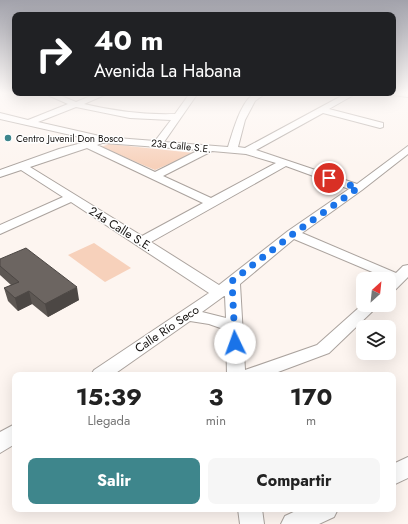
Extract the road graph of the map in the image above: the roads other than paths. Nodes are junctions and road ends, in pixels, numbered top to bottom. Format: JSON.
{"nodes":[{"id":1,"x":6,"y":117,"type":"edge"},
{"id":2,"x":42,"y":117,"type":"edge"},
{"id":3,"x":156,"y":117,"type":"edge"},
{"id":4,"x":169,"y":117,"type":"edge"},
{"id":5,"x":176,"y":117,"type":"edge"},
{"id":6,"x":243,"y":117,"type":"edge"},
{"id":7,"x":308,"y":117,"type":"edge"},
{"id":8,"x":350,"y":117,"type":"edge"},
{"id":9,"x":28,"y":123,"type":"junction"},
{"id":10,"x":380,"y":125,"type":"dead end"},
{"id":11,"x":64,"y":132,"type":"junction"},
{"id":12,"x":104,"y":140,"type":"junction"},
{"id":13,"x":158,"y":144,"type":"junction"},
{"id":14,"x":89,"y":145,"type":"junction"},
{"id":15,"x":209,"y":149,"type":"junction"},
{"id":16,"x":408,"y":149,"type":"edge"},
{"id":17,"x":232,"y":150,"type":"junction"},
{"id":18,"x":63,"y":151,"type":"junction"},
{"id":19,"x":247,"y":151,"type":"junction"},
{"id":20,"x":285,"y":162,"type":"junction"},
{"id":21,"x":22,"y":166,"type":"junction"},
{"id":22,"x":0,"y":174,"type":"edge"},
{"id":23,"x":155,"y":176,"type":"junction"},
{"id":24,"x":358,"y":188,"type":"junction"},
{"id":25,"x":72,"y":197,"type":"junction"},
{"id":26,"x":212,"y":203,"type":"junction"},
{"id":27,"x":0,"y":230,"type":"edge"},
{"id":28,"x":293,"y":234,"type":"junction"},
{"id":29,"x":142,"y":242,"type":"junction"},
{"id":30,"x":398,"y":279,"type":"edge"},
{"id":31,"x":232,"y":281,"type":"junction"},
{"id":32,"x":218,"y":294,"type":"junction"},
{"id":33,"x":363,"y":312,"type":"edge"},
{"id":34,"x":188,"y":314,"type":"junction"},
{"id":35,"x":234,"y":327,"type":"junction"},
{"id":36,"x":104,"y":372,"type":"edge"},
{"id":37,"x":236,"y":372,"type":"edge"},
{"id":38,"x":258,"y":372,"type":"edge"},
{"id":39,"x":12,"y":435,"type":"edge"},
{"id":40,"x":0,"y":444,"type":"edge"},
{"id":41,"x":408,"y":467,"type":"edge"},
{"id":42,"x":396,"y":473,"type":"edge"},
{"id":43,"x":250,"y":512,"type":"edge"},
{"id":44,"x":319,"y":512,"type":"edge"},
{"id":45,"x":252,"y":524,"type":"edge"},
{"id":46,"x":293,"y":524,"type":"edge"}],
"edges":[{"from":1,"to":9,"type":"street","name":"23a Calle S.E."},
{"from":2,"to":9,"type":"street"},
{"from":3,"to":4,"type":"street"},
{"from":5,"to":13,"type":"street"},
{"from":6,"to":17,"type":"street"},
{"from":7,"to":19,"type":"street"},
{"from":8,"to":10,"type":"street"},
{"from":9,"to":11,"type":"street","name":"23a Calle S.E."},
{"from":11,"to":12,"type":"street","name":"23a Calle S.E."},
{"from":11,"to":18,"type":"street"},
{"from":12,"to":13,"type":"street","name":"23a Calle S.E."},
{"from":12,"to":14,"type":"street"},
{"from":13,"to":15,"type":"street","name":"23a Calle S.E."},
{"from":14,"to":18,"type":"street"},
{"from":14,"to":23,"type":"street"},
{"from":15,"to":17,"type":"street","name":"23a Calle S.E."},
{"from":15,"to":23,"type":"street"},
{"from":16,"to":24,"type":"street","name":"Calle Río Seco"},
{"from":17,"to":19,"type":"street","name":"23a Calle S.E."},
{"from":18,"to":21,"type":"street"},
{"from":19,"to":20,"type":"street","name":"23a Calle S.E."},
{"from":20,"to":24,"type":"street","name":"23a Calle S.E."},
{"from":20,"to":26,"type":"street"},
{"from":21,"to":22,"type":"street"},
{"from":21,"to":25,"type":"street","name":"24a Calle S.E."},
{"from":23,"to":26,"type":"street"},
{"from":24,"to":28,"type":"street","name":"Calle Río Seco"},
{"from":25,"to":27,"type":"street"},
{"from":25,"to":29,"type":"street","name":"24a Calle S.E."},
{"from":26,"to":29,"type":"street"},
{"from":28,"to":30,"type":"street"},
{"from":28,"to":31,"type":"street","name":"Calle Río Seco"},
{"from":29,"to":32,"type":"street","name":"24a Calle S.E."},
{"from":31,"to":32,"type":"street","name":"Calle Río Seco"},
{"from":31,"to":35,"type":"street"},
{"from":32,"to":34,"type":"street","name":"Calle Río Seco"},
{"from":33,"to":38,"type":"street"},
{"from":34,"to":35,"type":"street"},
{"from":34,"to":36,"type":"street","name":"Calle Río Seco"},
{"from":35,"to":37,"type":"street"},
{"from":39,"to":40,"type":"street"},
{"from":41,"to":42,"type":"street"},
{"from":43,"to":45,"type":"street"},
{"from":44,"to":46,"type":"street"}]}
